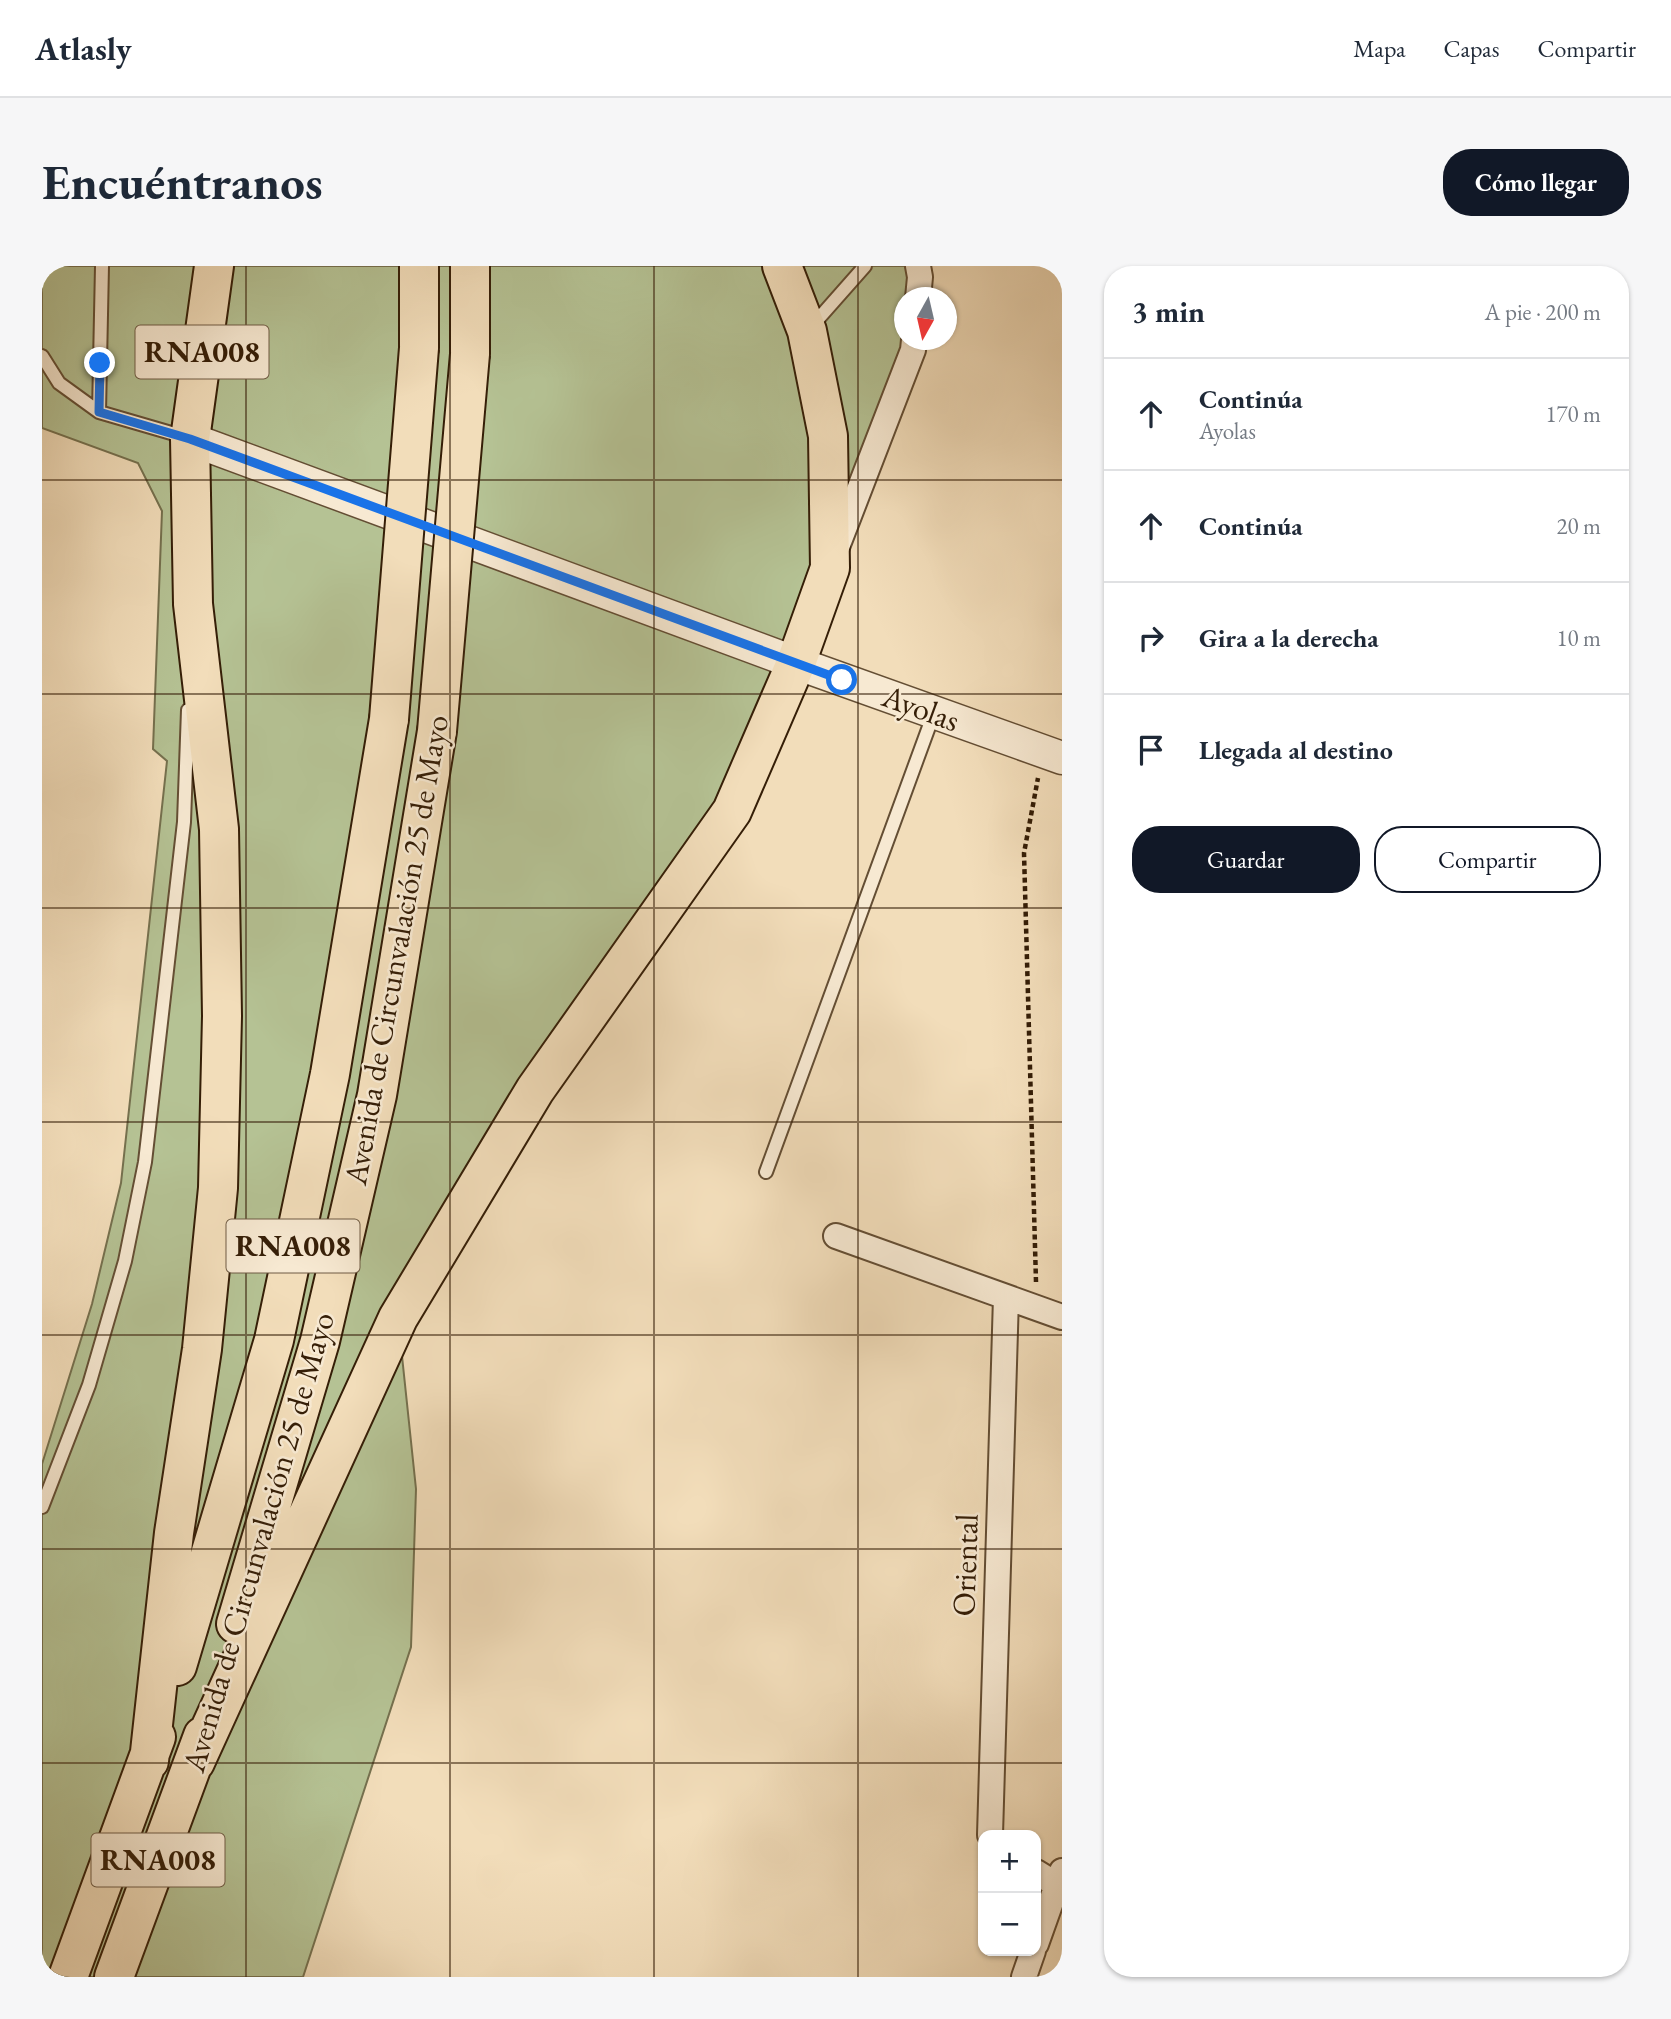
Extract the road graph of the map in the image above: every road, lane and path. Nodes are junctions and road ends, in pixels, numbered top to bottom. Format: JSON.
{"nodes":[{"id":1,"x":102,"y":266,"type":"edge"},
{"id":2,"x":214,"y":266,"type":"edge"},
{"id":3,"x":419,"y":266,"type":"edge"},
{"id":4,"x":470,"y":266,"type":"edge"},
{"id":5,"x":782,"y":266,"type":"edge"},
{"id":6,"x":865,"y":266,"type":"edge"},
{"id":7,"x":918,"y":266,"type":"edge"},
{"id":8,"x":919,"y":287,"type":"edge"},
{"id":9,"x":807,"y":331,"type":"junction"},
{"id":10,"x":913,"y":350,"type":"edge"},
{"id":11,"x":42,"y":356,"type":"edge"},
{"id":12,"x":99,"y":412,"type":"junction"},
{"id":13,"x":190,"y":439,"type":"junction"},
{"id":14,"x":830,"y":568,"type":"junction"},
{"id":15,"x":193,"y":604,"type":"junction"},
{"id":16,"x":796,"y":663,"type":"junction"},
{"id":17,"x":934,"y":712,"type":"junction"},
{"id":18,"x":1053,"y":755,"type":"edge"},
{"id":19,"x":766,"y":1172,"type":"dead end"},
{"id":20,"x":836,"y":1236,"type":"dead end"},
{"id":21,"x":1006,"y":1297,"type":"junction"},
{"id":22,"x":1037,"y":1308,"type":"junction"},
{"id":23,"x":1062,"y":1317,"type":"edge"},
{"id":24,"x":42,"y":1507,"type":"edge"},
{"id":25,"x":149,"y":1761,"type":"junction"},
{"id":26,"x":195,"y":1762,"type":"junction"},
{"id":27,"x":990,"y":1830,"type":"edge"},
{"id":28,"x":1054,"y":1879,"type":"edge"},
{"id":29,"x":1041,"y":1926,"type":"edge"},
{"id":30,"x":1031,"y":1956,"type":"edge"},
{"id":31,"x":68,"y":1977,"type":"edge"},
{"id":32,"x":114,"y":1977,"type":"edge"},
{"id":33,"x":1024,"y":1977,"type":"edge"}],
"edges":[{"from":1,"to":12,"type":"lane"},
{"from":2,"to":13,"type":"highway","number":"RNA008"},
{"from":3,"to":25,"type":"highway","name":"Avenida de Circunvalación 25 de Mayo","number":"RNA008","bridge":true},
{"from":4,"to":26,"type":"highway","name":"Avenida de Circunvalación 25 de Mayo","number":"RNA008","bridge":true},
{"from":5,"to":9,"type":"highway"},
{"from":6,"to":9,"type":"lane"},
{"from":7,"to":8,"type":"street"},
{"from":9,"to":14,"type":"highway"},
{"from":10,"to":14,"type":"street"},
{"from":11,"to":12,"type":"lane"},
{"from":12,"to":13,"type":"lane"},
{"from":13,"to":15,"type":"highway"},
{"from":13,"to":16,"type":"street","name":"Ayolas"},
{"from":14,"to":16,"type":"highway"},
{"from":15,"to":24,"type":"lane"},
{"from":15,"to":25,"type":"highway"},
{"from":16,"to":17,"type":"street","name":"Ayolas"},
{"from":16,"to":26,"type":"highway","number":"RNA008"},
{"from":17,"to":18,"type":"street","name":"Ayolas"},
{"from":17,"to":19,"type":"lane"},
{"from":18,"to":22,"type":"path"},
{"from":20,"to":21,"type":"street"},
{"from":21,"to":22,"type":"street"},
{"from":21,"to":27,"type":"street","name":"Oriental"},
{"from":22,"to":23,"type":"street"},
{"from":25,"to":31,"type":"highway","name":"Avenida de Circunvalación 25 de Mayo","number":"RNA008"},
{"from":26,"to":32,"type":"highway","name":"Avenida de Circunvalación 25 de Mayo","number":"RNA008"},
{"from":28,"to":29,"type":"street"},
{"from":30,"to":33,"type":"street"}]}
